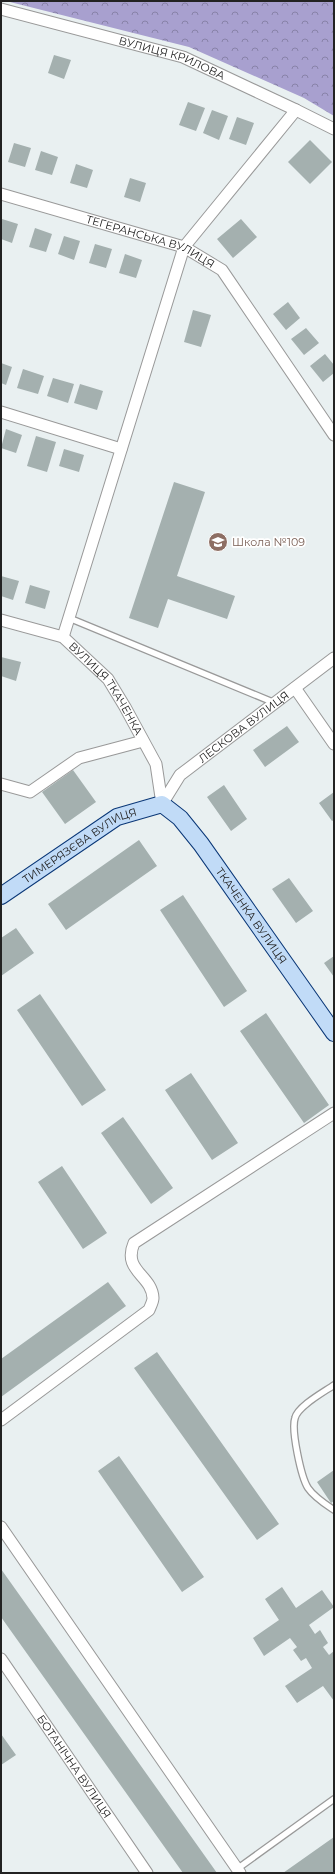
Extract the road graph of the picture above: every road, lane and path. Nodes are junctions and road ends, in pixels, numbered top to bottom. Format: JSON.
{"nodes":[{"id":1,"x":1,"y":9,"type":"edge"},
{"id":2,"x":296,"y":110,"type":"junction"},
{"id":3,"x":334,"y":129,"type":"edge"},
{"id":4,"x":1,"y":194,"type":"edge"},
{"id":5,"x":184,"y":247,"type":"junction"},
{"id":6,"x":1,"y":412,"type":"edge"},
{"id":7,"x":334,"y":435,"type":"edge"},
{"id":8,"x":121,"y":449,"type":"junction"},
{"id":9,"x":68,"y":618,"type":"junction"},
{"id":10,"x":1,"y":620,"type":"edge"},
{"id":11,"x":63,"y":637,"type":"junction"},
{"id":12,"x":334,"y":658,"type":"edge"},
{"id":13,"x":295,"y":688,"type":"junction"},
{"id":14,"x":276,"y":703,"type":"junction"},
{"id":15,"x":143,"y":741,"type":"junction"},
{"id":16,"x":334,"y":744,"type":"edge"},
{"id":17,"x":1,"y":784,"type":"edge"},
{"id":18,"x":162,"y":804,"type":"junction"},
{"id":19,"x":1,"y":896,"type":"edge"},
{"id":20,"x":334,"y":1033,"type":"edge"},
{"id":21,"x":334,"y":1114,"type":"edge"},
{"id":22,"x":334,"y":1385,"type":"edge"},
{"id":23,"x":1,"y":1420,"type":"edge"},
{"id":24,"x":334,"y":1510,"type":"edge"},
{"id":25,"x":1,"y":1527,"type":"edge"},
{"id":26,"x":1,"y":1660,"type":"edge"},
{"id":27,"x":334,"y":1799,"type":"edge"},
{"id":28,"x":239,"y":1871,"type":"edge"},
{"id":29,"x":147,"y":1873,"type":"edge"}],
"edges":[{"from":1,"to":2,"type":"street","name":"ВУЛИЦЯ КРИЛОВА"},
{"from":2,"to":3,"type":"street","name":"ВУЛИЦЯ КРИЛОВА"},
{"from":2,"to":5,"type":"street"},
{"from":4,"to":5,"type":"street","name":"ТЕГЕРАНСЬКА ВУЛИЦЯ"},
{"from":5,"to":7,"type":"street","name":"ТЕГЕРАНСЬКА ВУЛИЦЯ"},
{"from":5,"to":8,"type":"street"},
{"from":6,"to":8,"type":"street"},
{"from":8,"to":9,"type":"street"},
{"from":9,"to":11,"type":"street"},
{"from":9,"to":14,"type":"lane"},
{"from":10,"to":11,"type":"street","name":"ВУЛИЦЯ ТКАЧЕНКА"},
{"from":11,"to":15,"type":"street","name":"ВУЛИЦЯ ТКАЧЕНКА"},
{"from":12,"to":13,"type":"street","name":"ЛЕСКОВА ВУЛИЦЯ"},
{"from":13,"to":14,"type":"street","name":"ЛЕСКОВА ВУЛИЦЯ"},
{"from":13,"to":16,"type":"street"},
{"from":14,"to":18,"type":"street","name":"ЛЕСКОВА ВУЛИЦЯ"},
{"from":15,"to":17,"type":"street"},
{"from":15,"to":18,"type":"street","name":"ВУЛИЦЯ ТКАЧЕНКА"},
{"from":18,"to":19,"type":"street","name":"ТИМЕРЯЗЄВА ВУЛИЦЯ"},
{"from":18,"to":20,"type":"street","name":"ТКАЧЕНКА ВУЛИЦЯ"},
{"from":21,"to":23,"type":"street"},
{"from":22,"to":24,"type":"lane"},
{"from":25,"to":28,"type":"street"},
{"from":26,"to":29,"type":"street","name":"БОТАНІЧНА ВУЛИЦЯ"},
{"from":27,"to":28,"type":"lane"}]}
